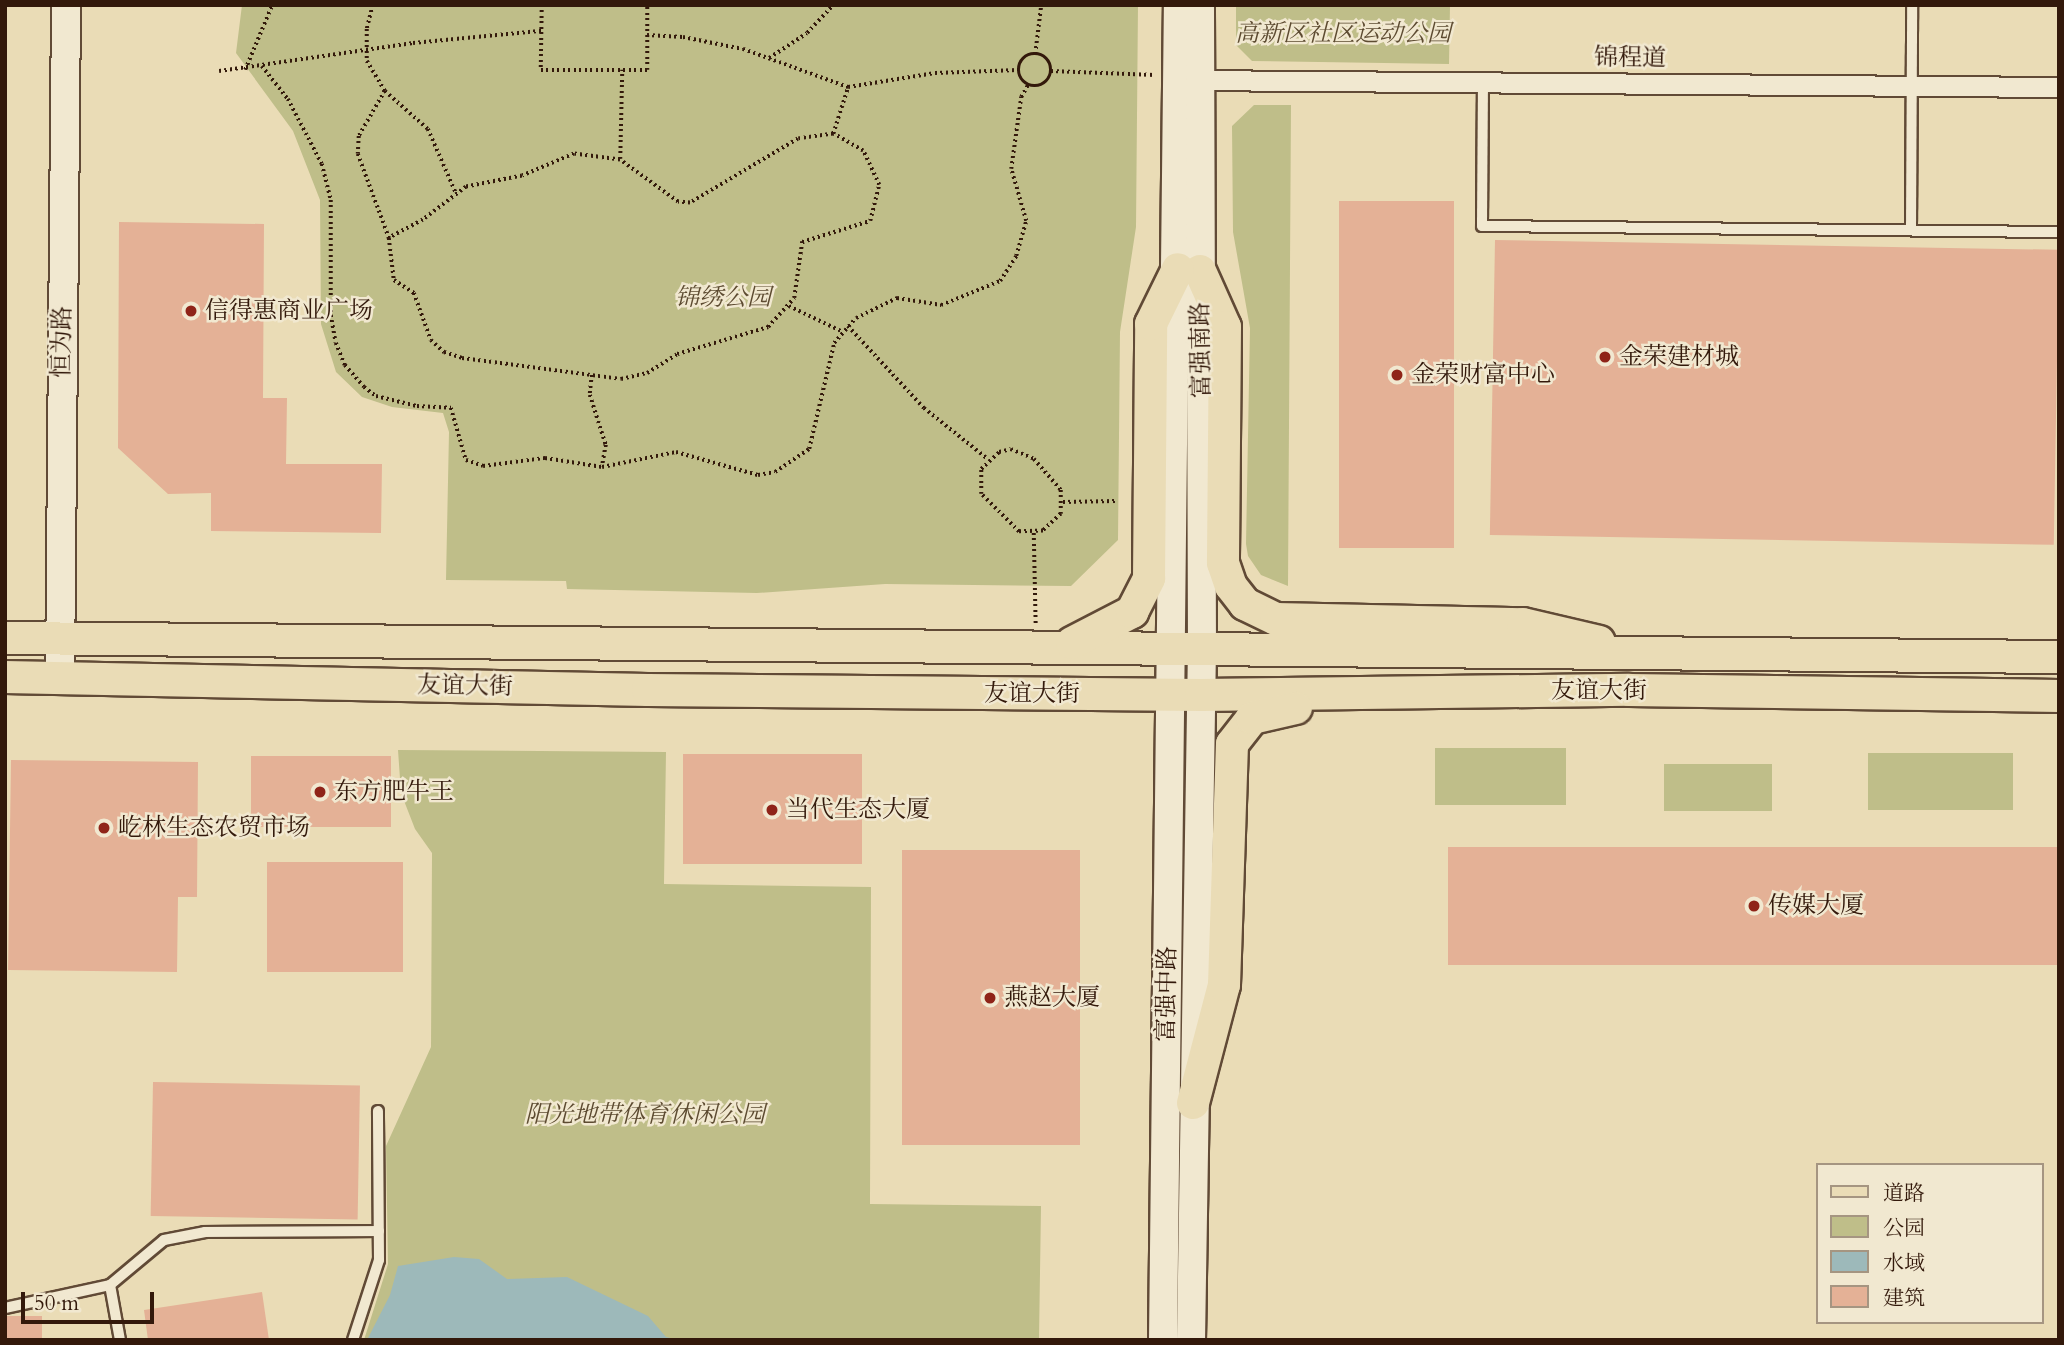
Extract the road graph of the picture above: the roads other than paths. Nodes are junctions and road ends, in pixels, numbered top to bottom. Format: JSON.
{"nodes":[{"id":1,"x":66,"y":5,"type":"edge"},
{"id":2,"x":1178,"y":5,"type":"edge"},
{"id":3,"x":1200,"y":5,"type":"edge"},
{"id":4,"x":1912,"y":5,"type":"edge"},
{"id":5,"x":1189,"y":80,"type":"junction"},
{"id":6,"x":1483,"y":80,"type":"junction"},
{"id":7,"x":1912,"y":86,"type":"junction"},
{"id":8,"x":2059,"y":88,"type":"edge"},
{"id":9,"x":1911,"y":229,"type":"junction"},
{"id":10,"x":2059,"y":232,"type":"edge"},
{"id":11,"x":1189,"y":270,"type":"junction"},
{"id":12,"x":5,"y":638,"type":"edge"},
{"id":13,"x":59,"y":638,"type":"junction"},
{"id":14,"x":1051,"y":647,"type":"junction"},
{"id":15,"x":1186,"y":648,"type":"junction"},
{"id":16,"x":1658,"y":655,"type":"junction"},
{"id":17,"x":2059,"y":657,"type":"edge"},
{"id":18,"x":5,"y":677,"type":"edge"},
{"id":19,"x":60,"y":678,"type":"junction"},
{"id":20,"x":1629,"y":690,"type":"junction"},
{"id":21,"x":1170,"y":695,"type":"junction"},
{"id":22,"x":1201,"y":695,"type":"junction"},
{"id":23,"x":2059,"y":696,"type":"edge"},
{"id":24,"x":1193,"y":1103,"type":"junction"},
{"id":25,"x":378,"y":1111,"type":"dead end"},
{"id":26,"x":379,"y":1231,"type":"junction"},
{"id":27,"x":110,"y":1284,"type":"junction"},
{"id":28,"x":5,"y":1308,"type":"edge"},
{"id":29,"x":120,"y":1340,"type":"edge"},
{"id":30,"x":353,"y":1340,"type":"edge"},
{"id":31,"x":1163,"y":1340,"type":"edge"},
{"id":32,"x":1191,"y":1340,"type":"edge"}],
"edges":[{"from":1,"to":13,"type":"main road","name":"恒为路"},
{"from":2,"to":5,"type":"main road","name":"富强南路"},
{"from":3,"to":5,"type":"main road","name":"富强南路"},
{"from":4,"to":7,"type":"lane"},
{"from":5,"to":6,"type":"street","name":"锦程道"},
{"from":5,"to":11,"type":"main road","name":"富强南路"},
{"from":6,"to":7,"type":"street","name":"锦程道"},
{"from":6,"to":9,"type":"lane"},
{"from":7,"to":8,"type":"street","name":"锦程道"},
{"from":7,"to":9,"type":"lane"},
{"from":9,"to":10,"type":"lane"},
{"from":11,"to":14,"type":"main road"},
{"from":11,"to":15,"type":"main road","name":"富强南路"},
{"from":11,"to":16,"type":"main road"},
{"from":12,"to":13,"type":"main road","name":"友谊大街"},
{"from":13,"to":14,"type":"main road","name":"友谊大街"},
{"from":13,"to":19,"type":"main road","name":"恒为路"},
{"from":14,"to":15,"type":"main road","name":"友谊大街"},
{"from":15,"to":16,"type":"main road","name":"友谊大街"},
{"from":15,"to":21,"type":"main road","name":"富强中路"},
{"from":15,"to":22,"type":"main road","name":"富强南路"},
{"from":16,"to":17,"type":"main road","name":"友谊大街"},
{"from":18,"to":19,"type":"main road","name":"友谊大街"},
{"from":19,"to":21,"type":"main road","name":"友谊大街"},
{"from":20,"to":22,"type":"main road","name":"友谊大街"},
{"from":20,"to":23,"type":"main road","name":"友谊大街"},
{"from":20,"to":24,"type":"main road"},
{"from":21,"to":22,"type":"main road","name":"友谊大街"},
{"from":21,"to":31,"type":"main road","name":"富强中路"},
{"from":22,"to":24,"type":"main road","name":"富强中路"},
{"from":24,"to":32,"type":"main road","name":"富强中路"},
{"from":25,"to":26,"type":"lane"},
{"from":26,"to":27,"type":"lane"},
{"from":26,"to":30,"type":"lane"},
{"from":27,"to":28,"type":"lane"},
{"from":27,"to":29,"type":"lane"}]}
